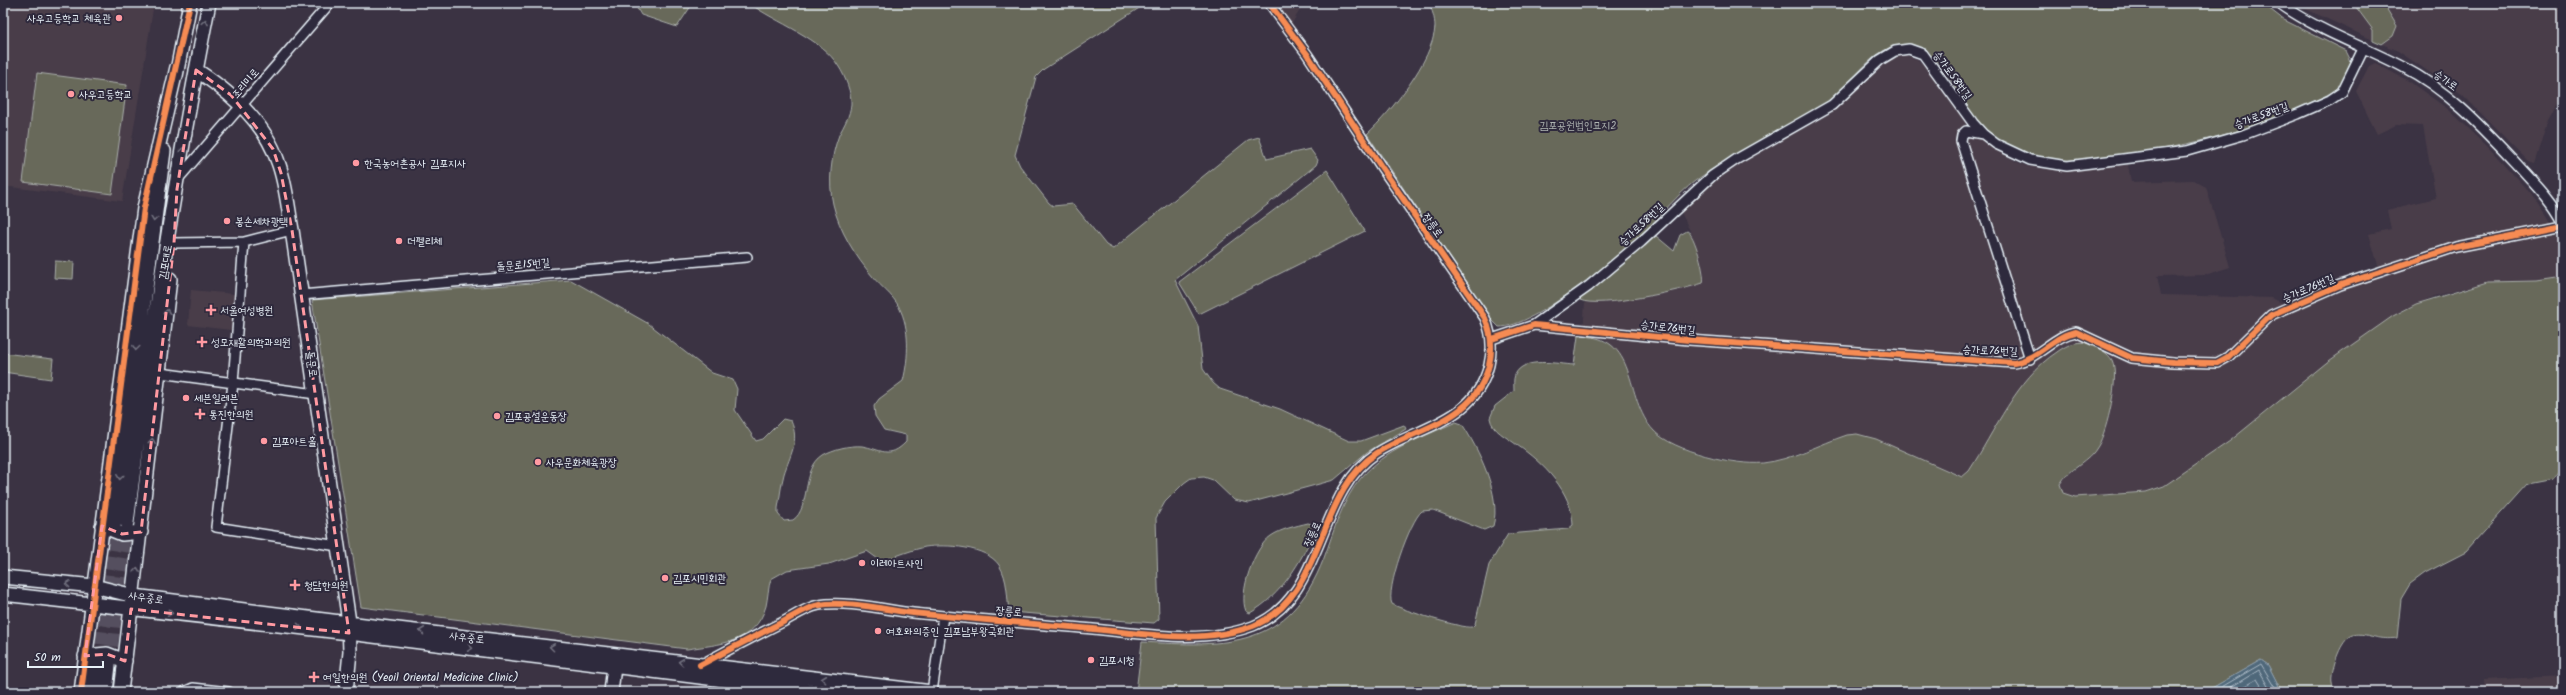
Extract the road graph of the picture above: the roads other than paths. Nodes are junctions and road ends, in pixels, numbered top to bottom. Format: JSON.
{"nodes":[{"id":1,"x":190,"y":3,"type":"edge"},
{"id":2,"x":209,"y":3,"type":"edge"},
{"id":3,"x":330,"y":3,"type":"edge"},
{"id":4,"x":1269,"y":3,"type":"edge"},
{"id":5,"x":2279,"y":3,"type":"edge"},
{"id":6,"x":2364,"y":47,"type":"junction"},
{"id":7,"x":177,"y":67,"type":"junction"},
{"id":8,"x":196,"y":70,"type":"junction"},
{"id":9,"x":242,"y":105,"type":"junction"},
{"id":10,"x":1983,"y":134,"type":"junction"},
{"id":11,"x":177,"y":184,"type":"junction"},
{"id":12,"x":2563,"y":222,"type":"edge"},
{"id":13,"x":2563,"y":226,"type":"edge"},
{"id":14,"x":292,"y":230,"type":"junction"},
{"id":15,"x":244,"y":242,"type":"junction"},
{"id":16,"x":174,"y":243,"type":"junction"},
{"id":17,"x":747,"y":257,"type":"dead end"},
{"id":18,"x":302,"y":295,"type":"junction"},
{"id":19,"x":1534,"y":325,"type":"junction"},
{"id":20,"x":1492,"y":339,"type":"junction"},
{"id":21,"x":2030,"y":359,"type":"junction"},
{"id":22,"x":160,"y":373,"type":"junction"},
{"id":23,"x":233,"y":382,"type":"junction"},
{"id":24,"x":316,"y":394,"type":"junction"},
{"id":25,"x":102,"y":526,"type":"junction"},
{"id":26,"x":141,"y":532,"type":"junction"},
{"id":27,"x":338,"y":546,"type":"junction"},
{"id":28,"x":3,"y":577,"type":"edge"},
{"id":29,"x":94,"y":586,"type":"junction"},
{"id":30,"x":3,"y":594,"type":"edge"},
{"id":31,"x":134,"y":596,"type":"junction"},
{"id":32,"x":92,"y":602,"type":"junction"},
{"id":33,"x":131,"y":609,"type":"junction"},
{"id":34,"x":943,"y":616,"type":"junction"},
{"id":35,"x":349,"y":627,"type":"junction"},
{"id":36,"x":85,"y":656,"type":"junction"},
{"id":37,"x":614,"y":660,"type":"junction"},
{"id":38,"x":124,"y":661,"type":"junction"},
{"id":39,"x":700,"y":664,"type":"junction"},
{"id":40,"x":81,"y":692,"type":"edge"},
{"id":41,"x":93,"y":692,"type":"edge"},
{"id":42,"x":106,"y":692,"type":"edge"},
{"id":43,"x":121,"y":692,"type":"edge"},
{"id":44,"x":184,"y":692,"type":"edge"},
{"id":45,"x":229,"y":692,"type":"edge"},
{"id":46,"x":346,"y":692,"type":"edge"},
{"id":47,"x":611,"y":692,"type":"edge"},
{"id":48,"x":819,"y":692,"type":"edge"},
{"id":49,"x":932,"y":692,"type":"edge"}],
"edges":[{"from":1,"to":7,"type":"main road","name":"김포대로"},
{"from":8,"to":2,"type":"main road","name":"김포대로","one_way":true},
{"from":3,"to":9,"type":"street","name":"조리미로"},
{"from":4,"to":20,"type":"street","name":"장릉로"},
{"from":5,"to":6,"type":"street","name":"승가로"},
{"from":6,"to":10,"type":"street","name":"승가로58번길"},
{"from":6,"to":12,"type":"street","name":"승가로"},
{"from":7,"to":11,"type":"main road","name":"김포대로","one_way":true},
{"from":7,"to":25,"type":"main road"},
{"from":8,"to":9,"type":"main road","name":"돌문로"},
{"from":11,"to":8,"type":"main road","name":"김포대로","one_way":true},
{"from":9,"to":11,"type":"street","name":"조리미로"},
{"from":9,"to":14,"type":"main road","name":"돌문로"},
{"from":10,"to":19,"type":"street","name":"승가로58번길"},
{"from":10,"to":21,"type":"street","name":"승가로76번길"},
{"from":11,"to":16,"type":"main road"},
{"from":13,"to":21,"type":"street","name":"승가로76번길"},
{"from":14,"to":15,"type":"street"},
{"from":14,"to":18,"type":"main road","name":"돌문로"},
{"from":15,"to":16,"type":"street"},
{"from":15,"to":23,"type":"street"},
{"from":22,"to":16,"type":"main road","one_way":true},
{"from":17,"to":18,"type":"street","name":"돌문로15번길"},
{"from":18,"to":24,"type":"main road","name":"돌문로"},
{"from":19,"to":20,"type":"street","name":"승가로76번길"},
{"from":19,"to":21,"type":"street","name":"승가로76번길"},
{"from":20,"to":34,"type":"street","name":"장릉로"},
{"from":22,"to":23,"type":"street"},
{"from":26,"to":22,"type":"main road","one_way":true},
{"from":23,"to":24,"type":"street"},
{"from":23,"to":27,"type":"street"},
{"from":24,"to":27,"type":"main road","name":"돌문로"},
{"from":25,"to":26,"type":"main road"},
{"from":25,"to":29,"type":"main road"},
{"from":31,"to":26,"type":"main road","one_way":true},
{"from":27,"to":35,"type":"main road","name":"돌문로"},
{"from":29,"to":28,"type":"main road","name":"사우중로","one_way":true},
{"from":29,"to":31,"type":"main road","name":"사우중로"},
{"from":29,"to":32,"type":"main road"},
{"from":30,"to":32,"type":"main road","name":"사우중로"},
{"from":31,"to":33,"type":"main road"},
{"from":31,"to":35,"type":"main road","name":"사우중로"},
{"from":32,"to":33,"type":"main road","name":"사우중로"},
{"from":32,"to":36,"type":"main road"},
{"from":33,"to":35,"type":"main road","name":"사우중로","one_way":true},
{"from":33,"to":38,"type":"main road"},
{"from":34,"to":39,"type":"street","name":"장릉로"},
{"from":34,"to":49,"type":"street"},
{"from":35,"to":37,"type":"main road","name":"사우중로"},
{"from":35,"to":46,"type":"main road","name":"돌문로"},
{"from":36,"to":38,"type":"main road"},
{"from":36,"to":40,"type":"main road"},
{"from":39,"to":37,"type":"main road","name":"사우중로","one_way":true},
{"from":37,"to":47,"type":"main road"},
{"from":37,"to":48,"type":"main road","name":"사우중로"},
{"from":38,"to":43,"type":"main road"},
{"from":49,"to":39,"type":"main road","name":"사우중로","one_way":true},
{"from":41,"to":42,"type":"main road"},
{"from":44,"to":45,"type":"street"}]}
